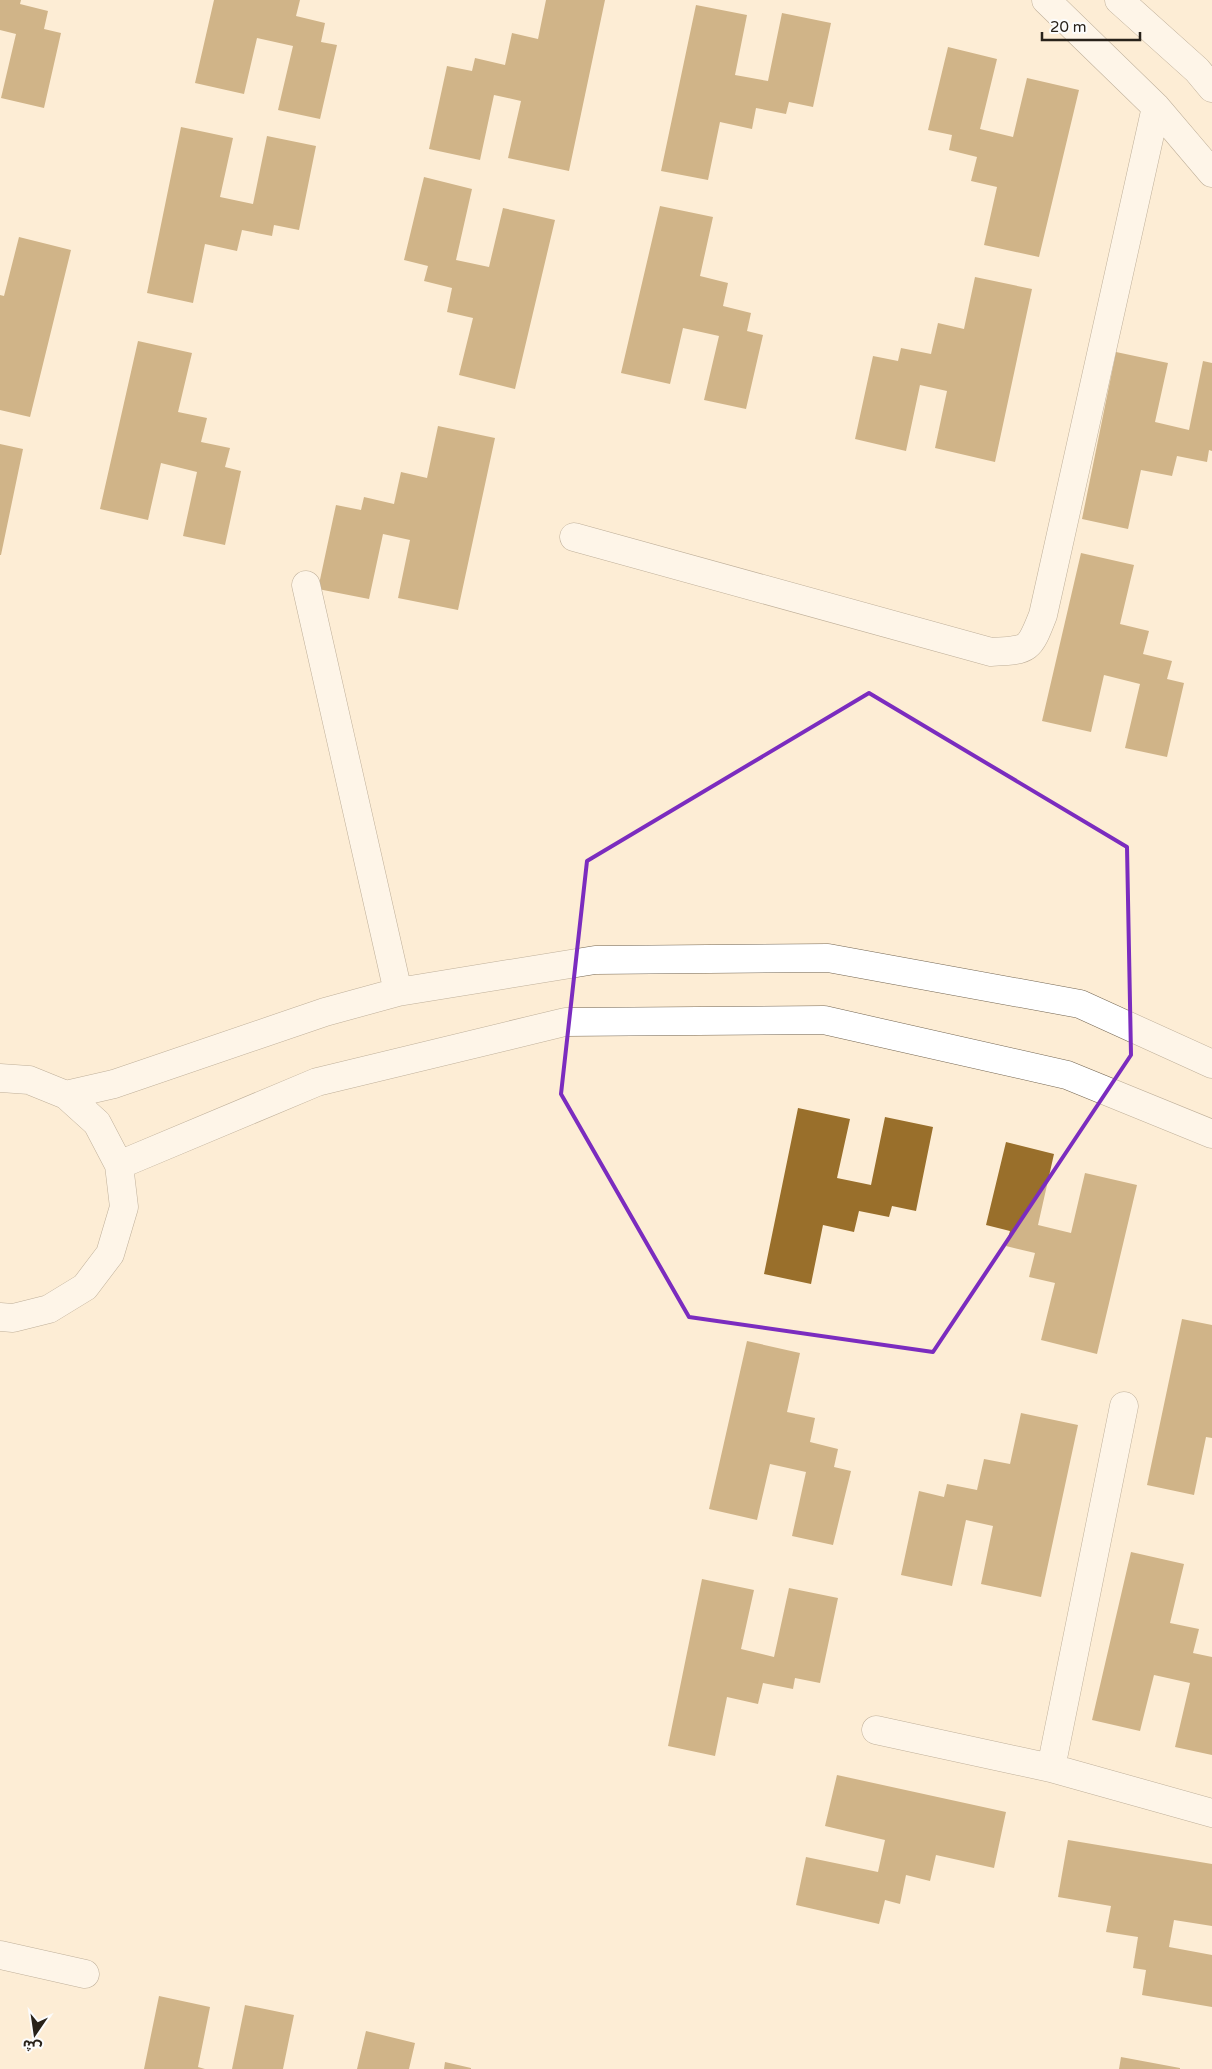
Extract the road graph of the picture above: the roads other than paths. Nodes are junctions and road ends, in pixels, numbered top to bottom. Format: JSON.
{"nodes":[{"id":1,"x":1046,"y":0,"type":"edge"},
{"id":2,"x":1119,"y":0,"type":"edge"},
{"id":3,"x":1212,"y":88,"type":"edge"},
{"id":4,"x":1156,"y":107,"type":"junction"},
{"id":5,"x":1212,"y":173,"type":"edge"},
{"id":6,"x":574,"y":537,"type":"dead end"},
{"id":7,"x":306,"y":585,"type":"dead end"},
{"id":8,"x":398,"y":992,"type":"junction"},
{"id":9,"x":1212,"y":1064,"type":"edge"},
{"id":10,"x":0,"y":1078,"type":"edge"},
{"id":11,"x":66,"y":1095,"type":"junction"},
{"id":12,"x":1212,"y":1134,"type":"edge"},
{"id":13,"x":119,"y":1165,"type":"junction"},
{"id":14,"x":0,"y":1317,"type":"edge"},
{"id":15,"x":1124,"y":1406,"type":"dead end"},
{"id":16,"x":876,"y":1730,"type":"dead end"},
{"id":17,"x":1051,"y":1768,"type":"junction"},
{"id":18,"x":1212,"y":1813,"type":"edge"},
{"id":19,"x":0,"y":1955,"type":"edge"},
{"id":20,"x":85,"y":1974,"type":"dead end"}],
"edges":[{"from":1,"to":4,"type":"street"},
{"from":2,"to":3,"type":"street"},
{"from":4,"to":5,"type":"street"},
{"from":4,"to":6,"type":"street"},
{"from":7,"to":8,"type":"street"},
{"from":8,"to":9,"type":"street"},
{"from":8,"to":11,"type":"street"},
{"from":10,"to":11,"type":"street"},
{"from":11,"to":13,"type":"street"},
{"from":12,"to":13,"type":"street"},
{"from":13,"to":14,"type":"street"},
{"from":15,"to":17,"type":"street"},
{"from":16,"to":17,"type":"street"},
{"from":17,"to":18,"type":"street"},
{"from":19,"to":20,"type":"street"}]}
